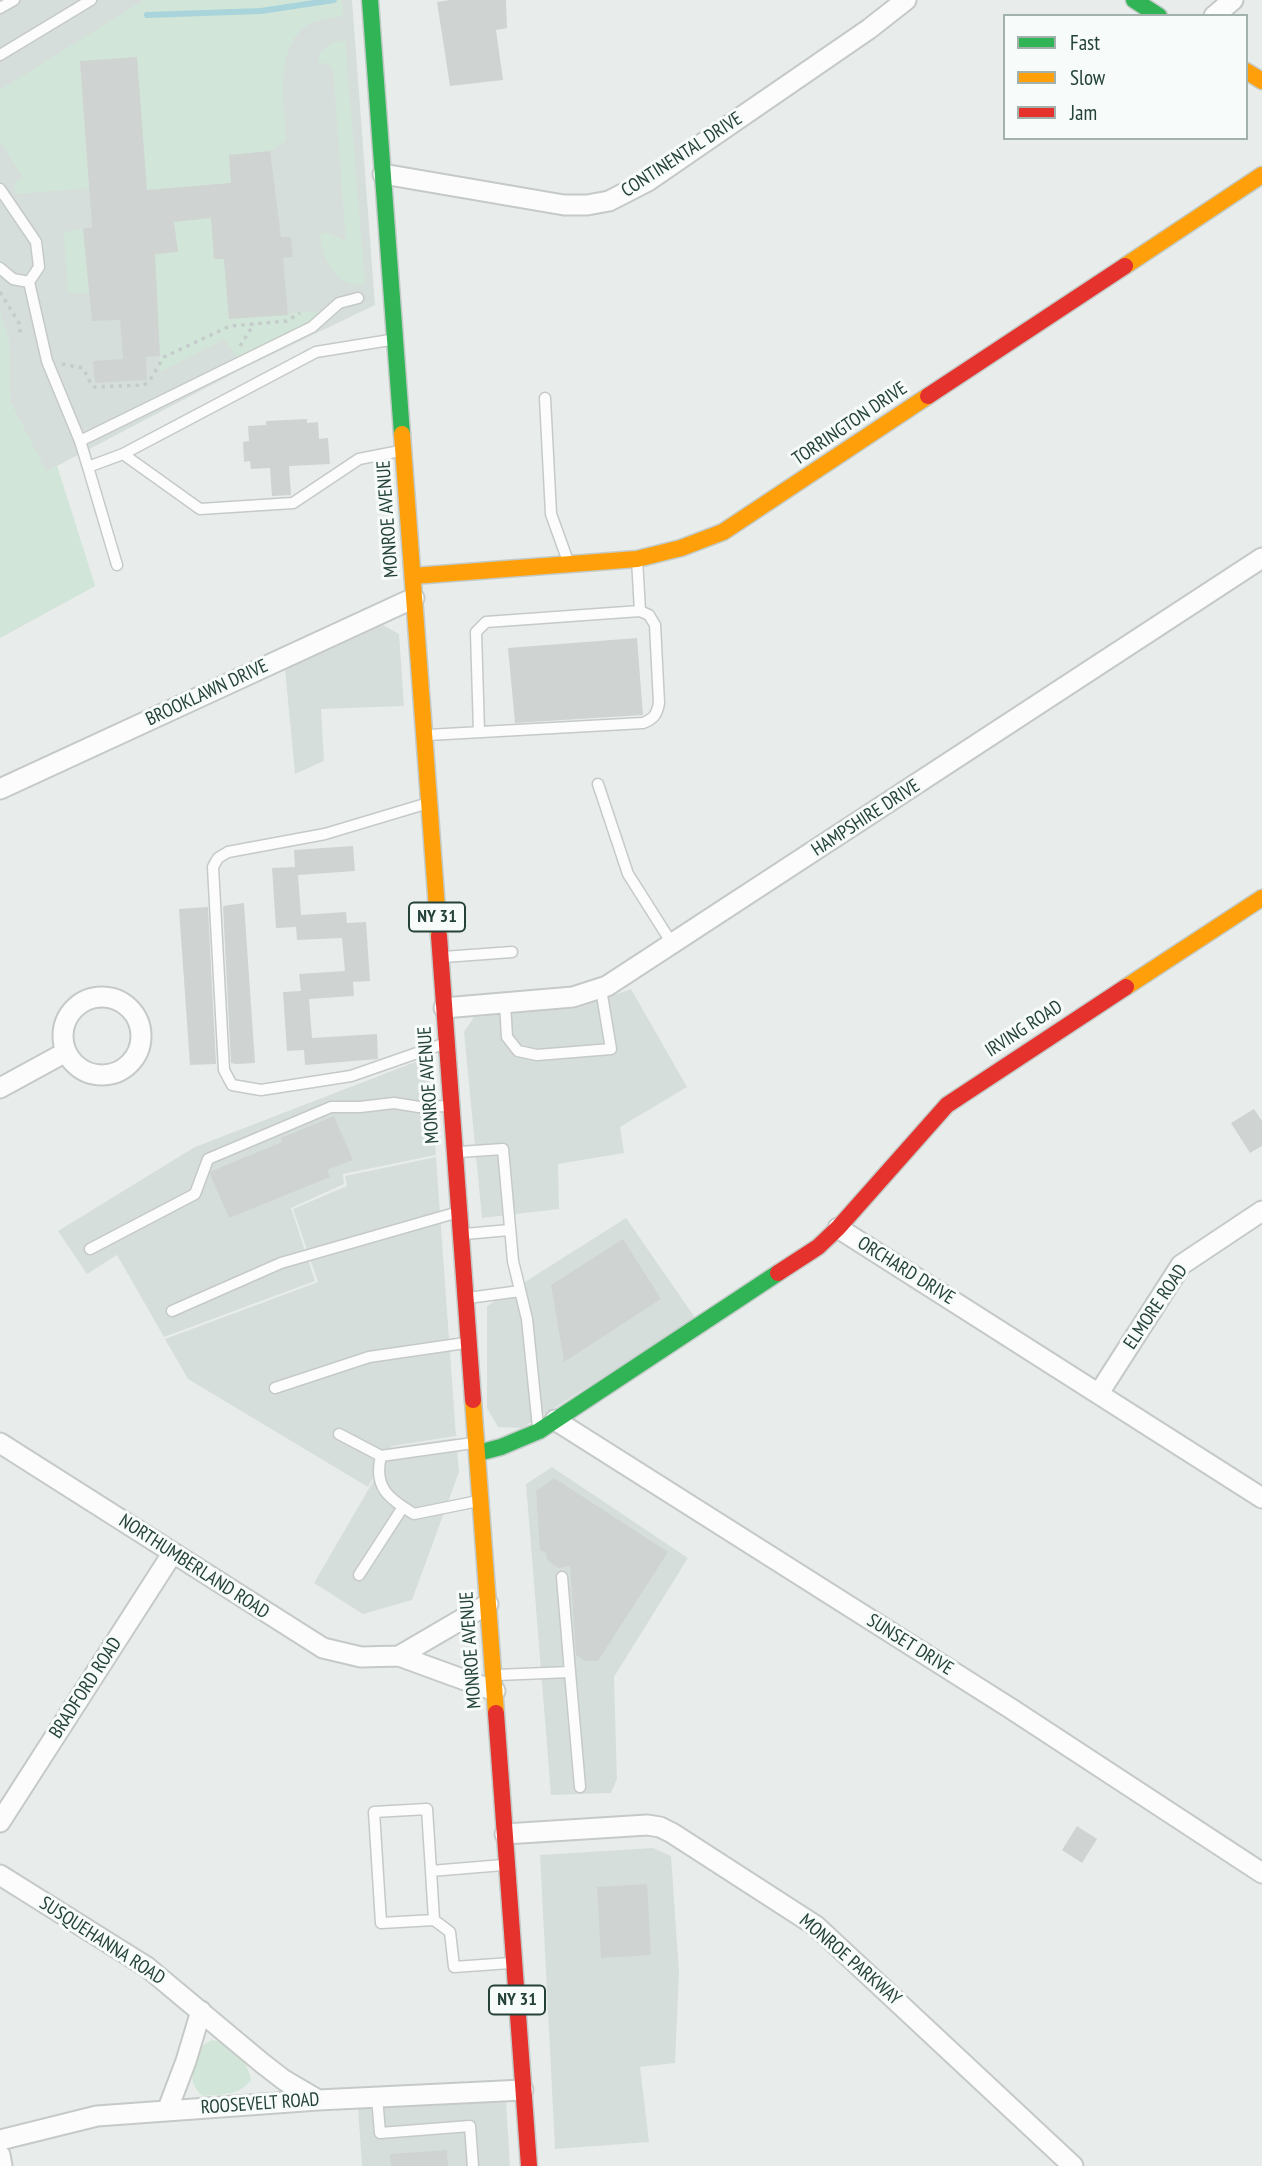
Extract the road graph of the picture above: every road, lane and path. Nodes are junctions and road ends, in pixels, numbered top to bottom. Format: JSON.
{"nodes":[{"id":1,"x":14,"y":0,"type":"edge"},
{"id":2,"x":91,"y":0,"type":"edge"},
{"id":3,"x":370,"y":0,"type":"edge"},
{"id":4,"x":906,"y":0,"type":"edge"},
{"id":5,"x":1134,"y":0,"type":"edge"},
{"id":6,"x":1233,"y":0,"type":"edge"},
{"id":7,"x":0,"y":8,"type":"edge"},
{"id":8,"x":1156,"y":14,"type":"edge"},
{"id":9,"x":1216,"y":14,"type":"edge"},
{"id":10,"x":0,"y":55,"type":"edge"},
{"id":11,"x":383,"y":174,"type":"junction"},
{"id":12,"x":1262,"y":174,"type":"edge"},
{"id":13,"x":0,"y":188,"type":"edge"},
{"id":14,"x":0,"y":268,"type":"edge"},
{"id":15,"x":29,"y":282,"type":"junction"},
{"id":16,"x":0,"y":292,"type":"edge"},
{"id":17,"x":358,"y":298,"type":"dead end"},
{"id":18,"x":300,"y":313,"type":"dead end"},
{"id":19,"x":254,"y":324,"type":"junction"},
{"id":20,"x":21,"y":337,"type":"dead end"},
{"id":21,"x":396,"y":339,"type":"junction"},
{"id":22,"x":235,"y":353,"type":"dead end"},
{"id":23,"x":47,"y":360,"type":"junction"},
{"id":24,"x":545,"y":398,"type":"dead end"},
{"id":25,"x":80,"y":441,"type":"junction"},
{"id":26,"x":404,"y":451,"type":"junction"},
{"id":27,"x":123,"y":454,"type":"junction"},
{"id":28,"x":88,"y":467,"type":"junction"},
{"id":29,"x":1262,"y":558,"type":"edge"},
{"id":30,"x":637,"y":559,"type":"junction"},
{"id":31,"x":569,"y":564,"type":"junction"},
{"id":32,"x":117,"y":565,"type":"dead end"},
{"id":33,"x":413,"y":576,"type":"junction"},
{"id":34,"x":414,"y":598,"type":"junction"},
{"id":35,"x":640,"y":611,"type":"junction"},
{"id":36,"x":479,"y":732,"type":"junction"},
{"id":37,"x":424,"y":735,"type":"junction"},
{"id":38,"x":598,"y":784,"type":"dead end"},
{"id":39,"x":0,"y":789,"type":"edge"},
{"id":40,"x":429,"y":803,"type":"junction"},
{"id":41,"x":1262,"y":898,"type":"edge"},
{"id":42,"x":673,"y":945,"type":"junction"},
{"id":43,"x":512,"y":952,"type":"dead end"},
{"id":44,"x":440,"y":958,"type":"junction"},
{"id":45,"x":601,"y":989,"type":"junction"},
{"id":46,"x":505,"y":1003,"type":"junction"},
{"id":47,"x":444,"y":1008,"type":"junction"},
{"id":48,"x":447,"y":1043,"type":"junction"},
{"id":49,"x":66,"y":1052,"type":"junction"},
{"id":50,"x":0,"y":1088,"type":"edge"},
{"id":51,"x":452,"y":1106,"type":"junction"},
{"id":52,"x":455,"y":1153,"type":"junction"},
{"id":53,"x":1262,"y":1211,"type":"edge"},
{"id":54,"x":459,"y":1212,"type":"junction"},
{"id":55,"x":838,"y":1228,"type":"junction"},
{"id":56,"x":509,"y":1230,"type":"junction"},
{"id":57,"x":461,"y":1234,"type":"junction"},
{"id":58,"x":90,"y":1249,"type":"dead end"},
{"id":59,"x":520,"y":1291,"type":"junction"},
{"id":60,"x":466,"y":1299,"type":"junction"},
{"id":61,"x":172,"y":1311,"type":"dead end"},
{"id":62,"x":469,"y":1343,"type":"junction"},
{"id":63,"x":275,"y":1388,"type":"dead end"},
{"id":64,"x":1099,"y":1393,"type":"junction"},
{"id":65,"x":547,"y":1425,"type":"junction"},
{"id":66,"x":339,"y":1434,"type":"dead end"},
{"id":67,"x":0,"y":1443,"type":"edge"},
{"id":68,"x":477,"y":1448,"type":"junction"},
{"id":69,"x":380,"y":1456,"type":"junction"},
{"id":70,"x":1262,"y":1498,"type":"edge"},
{"id":71,"x":481,"y":1500,"type":"junction"},
{"id":72,"x":404,"y":1507,"type":"junction"},
{"id":73,"x":172,"y":1553,"type":"junction"},
{"id":74,"x":359,"y":1576,"type":"dead end"},
{"id":75,"x":562,"y":1577,"type":"dead end"},
{"id":76,"x":488,"y":1604,"type":"junction"},
{"id":77,"x":399,"y":1656,"type":"junction"},
{"id":78,"x":570,"y":1672,"type":"junction"},
{"id":79,"x":494,"y":1683,"type":"junction"},
{"id":80,"x":580,"y":1787,"type":"dead end"},
{"id":81,"x":0,"y":1822,"type":"edge"},
{"id":82,"x":505,"y":1834,"type":"junction"},
{"id":83,"x":507,"y":1865,"type":"junction"},
{"id":84,"x":431,"y":1871,"type":"junction"},
{"id":85,"x":1262,"y":1873,"type":"edge"},
{"id":86,"x":0,"y":1875,"type":"edge"},
{"id":87,"x":434,"y":1920,"type":"junction"},
{"id":88,"x":514,"y":1962,"type":"junction"},
{"id":89,"x":201,"y":2011,"type":"junction"},
{"id":90,"x":523,"y":2090,"type":"junction"},
{"id":91,"x":377,"y":2097,"type":"junction"},
{"id":92,"x":318,"y":2100,"type":"junction"},
{"id":93,"x":167,"y":2111,"type":"junction"},
{"id":94,"x":0,"y":2140,"type":"edge"},
{"id":95,"x":0,"y":2155,"type":"edge"},
{"id":96,"x":2,"y":2166,"type":"edge"},
{"id":97,"x":473,"y":2166,"type":"edge"},
{"id":98,"x":528,"y":2166,"type":"edge"},
{"id":99,"x":1073,"y":2166,"type":"edge"}],
"edges":[{"from":1,"to":7,"type":"lane"},
{"from":2,"to":10,"type":"lane"},
{"from":3,"to":11,"type":"main road","name":"MONROE AVENUE","number":"NY 31"},
{"from":4,"to":11,"type":"street","name":"CONTINENTAL DRIVE"},
{"from":5,"to":8,"type":"main road"},
{"from":6,"to":9,"type":"street"},
{"from":11,"to":21,"type":"main road","name":"MONROE AVENUE","number":"NY 31"},
{"from":12,"to":30,"type":"main road","name":"TORRINGTON DRIVE"},
{"from":13,"to":15,"type":"lane"},
{"from":14,"to":15,"type":"lane"},
{"from":15,"to":23,"type":"lane"},
{"from":16,"to":20,"type":"path"},
{"from":17,"to":25,"type":"lane"},
{"from":18,"to":19,"type":"path"},
{"from":19,"to":22,"type":"path"},
{"from":19,"to":23,"type":"path"},
{"from":21,"to":26,"type":"main road","name":"MONROE AVENUE","number":"NY 31"},
{"from":21,"to":27,"type":"lane"},
{"from":23,"to":25,"type":"lane"},
{"from":24,"to":31,"type":"lane"},
{"from":25,"to":28,"type":"lane"},
{"from":26,"to":27,"type":"lane"},
{"from":26,"to":33,"type":"main road","name":"MONROE AVENUE","number":"NY 31"},
{"from":27,"to":28,"type":"lane"},
{"from":28,"to":32,"type":"lane"},
{"from":29,"to":42,"type":"street","name":"HAMPSHIRE DRIVE"},
{"from":30,"to":31,"type":"main road","name":"TORRINGTON DRIVE"},
{"from":30,"to":35,"type":"lane"},
{"from":31,"to":33,"type":"main road","name":"TORRINGTON DRIVE"},
{"from":33,"to":34,"type":"main road","name":"MONROE AVENUE","number":"NY 31"},
{"from":34,"to":37,"type":"main road","name":"MONROE AVENUE","number":"NY 31"},
{"from":34,"to":39,"type":"street","name":"BROOKLAWN DRIVE"},
{"from":35,"to":36,"type":"lane"},
{"from":35,"to":36,"type":"lane"},
{"from":36,"to":37,"type":"lane"},
{"from":37,"to":40,"type":"main road","name":"MONROE AVENUE","number":"NY 31"},
{"from":38,"to":42,"type":"lane"},
{"from":40,"to":44,"type":"main road","name":"MONROE AVENUE","number":"NY 31"},
{"from":40,"to":48,"type":"lane"},
{"from":41,"to":55,"type":"main road","name":"IRVING ROAD"},
{"from":42,"to":45,"type":"street","name":"HAMPSHIRE DRIVE"},
{"from":43,"to":44,"type":"lane"},
{"from":44,"to":47,"type":"main road","name":"MONROE AVENUE","number":"NY 31"},
{"from":45,"to":46,"type":"street","name":"HAMPSHIRE DRIVE"},
{"from":45,"to":46,"type":"lane"},
{"from":46,"to":47,"type":"street","name":"HAMPSHIRE DRIVE"},
{"from":47,"to":48,"type":"main road","name":"MONROE AVENUE","number":"NY 31"},
{"from":48,"to":51,"type":"main road","name":"MONROE AVENUE","number":"NY 31"},
{"from":49,"to":49,"type":"street"},
{"from":49,"to":50,"type":"street"},
{"from":51,"to":52,"type":"main road","name":"MONROE AVENUE","number":"NY 31"},
{"from":51,"to":58,"type":"lane"},
{"from":52,"to":54,"type":"main road","name":"MONROE AVENUE","number":"NY 31"},
{"from":52,"to":56,"type":"lane"},
{"from":53,"to":64,"type":"street","name":"ELMORE ROAD"},
{"from":54,"to":57,"type":"main road","name":"MONROE AVENUE","number":"NY 31"},
{"from":54,"to":61,"type":"lane"},
{"from":55,"to":64,"type":"street","name":"ORCHARD DRIVE"},
{"from":55,"to":65,"type":"main road","name":"ORCHARD DRIVE"},
{"from":56,"to":57,"type":"lane"},
{"from":56,"to":59,"type":"lane"},
{"from":57,"to":60,"type":"main road","name":"MONROE AVENUE","number":"NY 31"},
{"from":59,"to":60,"type":"lane"},
{"from":59,"to":65,"type":"lane"},
{"from":60,"to":62,"type":"main road","name":"MONROE AVENUE","number":"NY 31"},
{"from":62,"to":63,"type":"lane"},
{"from":62,"to":68,"type":"main road","name":"MONROE AVENUE","number":"NY 31"},
{"from":64,"to":70,"type":"street","name":"ORCHARD DRIVE"},
{"from":65,"to":68,"type":"main road","name":"ORCHARD DRIVE"},
{"from":65,"to":85,"type":"street","name":"SUNSET DRIVE"},
{"from":66,"to":69,"type":"lane"},
{"from":67,"to":73,"type":"street","name":"NORTHUMBERLAND ROAD"},
{"from":68,"to":69,"type":"lane"},
{"from":68,"to":71,"type":"main road","name":"MONROE AVENUE","number":"NY 31"},
{"from":69,"to":72,"type":"lane"},
{"from":71,"to":72,"type":"lane"},
{"from":71,"to":76,"type":"main road","name":"MONROE AVENUE","number":"NY 31"},
{"from":72,"to":74,"type":"lane"},
{"from":73,"to":77,"type":"street","name":"NORTHUMBERLAND ROAD"},
{"from":73,"to":81,"type":"street","name":"BRADFORD ROAD"},
{"from":75,"to":78,"type":"lane"},
{"from":76,"to":77,"type":"street","name":"NORTHUMBERLAND ROAD"},
{"from":76,"to":79,"type":"main road","name":"MONROE AVENUE","number":"NY 31"},
{"from":77,"to":79,"type":"street","name":"NORTHUMBERLAND ROAD"},
{"from":78,"to":79,"type":"lane"},
{"from":78,"to":80,"type":"lane"},
{"from":79,"to":82,"type":"main road","name":"MONROE AVENUE","number":"NY 31"},
{"from":82,"to":83,"type":"main road","name":"MONROE AVENUE","number":"NY 31"},
{"from":82,"to":99,"type":"street","name":"MONROE PARKWAY"},
{"from":83,"to":84,"type":"lane"},
{"from":83,"to":88,"type":"main road","name":"MONROE AVENUE","number":"NY 31"},
{"from":84,"to":87,"type":"lane"},
{"from":84,"to":87,"type":"lane"},
{"from":86,"to":89,"type":"street","name":"SUSQUEHANNA ROAD"},
{"from":87,"to":88,"type":"lane"},
{"from":88,"to":90,"type":"main road","name":"MONROE AVENUE","number":"NY 31"},
{"from":89,"to":92,"type":"street","name":"SUSQUEHANNA ROAD"},
{"from":89,"to":93,"type":"street"},
{"from":90,"to":91,"type":"street","name":"ROOSEVELT ROAD"},
{"from":90,"to":98,"type":"main road","name":"MONROE AVENUE","number":"NY 31"},
{"from":91,"to":92,"type":"street","name":"ROOSEVELT ROAD"},
{"from":91,"to":97,"type":"lane"},
{"from":92,"to":93,"type":"street","name":"ROOSEVELT ROAD"},
{"from":93,"to":94,"type":"street","name":"ROOSEVELT ROAD"},
{"from":95,"to":96,"type":"street"}]}
